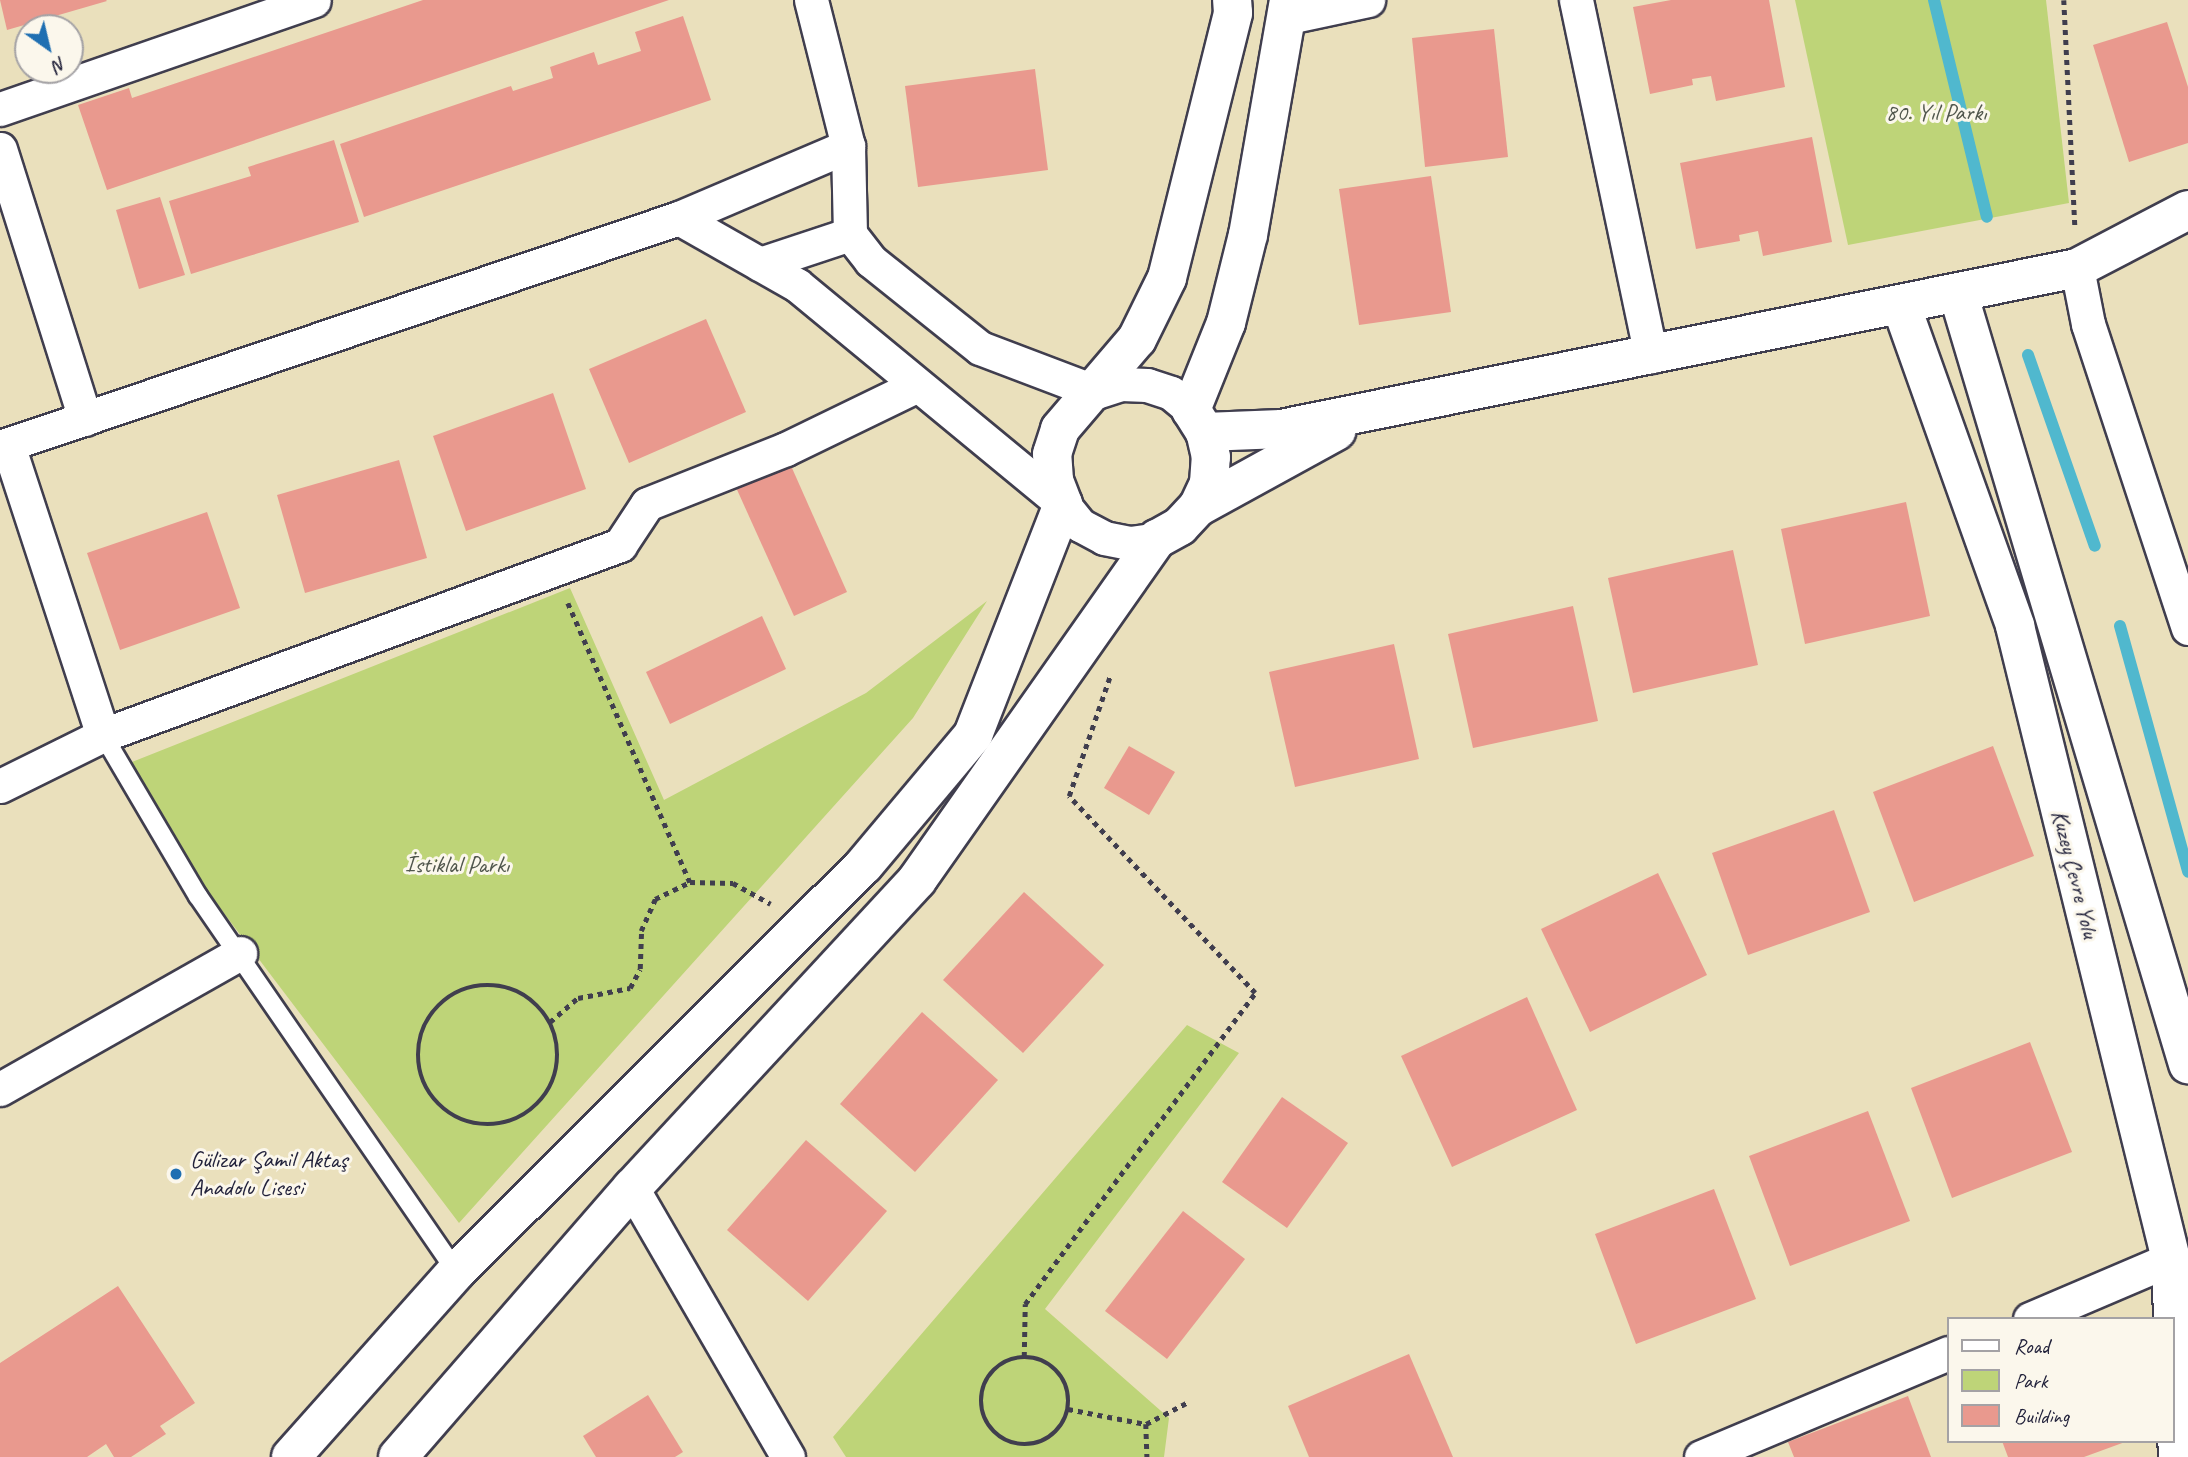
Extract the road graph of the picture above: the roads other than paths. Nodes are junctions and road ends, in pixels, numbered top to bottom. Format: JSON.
{"nodes":[{"id":1,"x":314,"y":0,"type":"edge"},
{"id":2,"x":811,"y":0,"type":"edge"},
{"id":3,"x":1232,"y":0,"type":"edge"},
{"id":4,"x":1368,"y":0,"type":"edge"},
{"id":5,"x":1576,"y":0,"type":"edge"},
{"id":6,"x":1289,"y":8,"type":"edge"},
{"id":7,"x":0,"y":109,"type":"edge"},
{"id":8,"x":848,"y":146,"type":"junction"},
{"id":9,"x":0,"y":149,"type":"edge"},
{"id":10,"x":2188,"y":210,"type":"edge"},
{"id":11,"x":679,"y":218,"type":"junction"},
{"id":12,"x":850,"y":234,"type":"junction"},
{"id":13,"x":760,"y":264,"type":"junction"},
{"id":14,"x":2077,"y":268,"type":"junction"},
{"id":15,"x":1958,"y":293,"type":"junction"},
{"id":16,"x":1901,"y":305,"type":"junction"},
{"id":17,"x":1651,"y":356,"type":"junction"},
{"id":18,"x":916,"y":386,"type":"junction"},
{"id":19,"x":1096,"y":392,"type":"junction"},
{"id":20,"x":1375,"y":411,"type":"junction"},
{"id":21,"x":85,"y":419,"type":"junction"},
{"id":22,"x":1198,"y":421,"type":"junction"},
{"id":23,"x":4,"y":446,"type":"edge"},
{"id":24,"x":1063,"y":505,"type":"junction"},
{"id":25,"x":1198,"y":507,"type":"junction"},
{"id":26,"x":1157,"y":539,"type":"junction"},
{"id":27,"x":2181,"y":584,"type":"edge"},
{"id":28,"x":2188,"y":628,"type":"edge"},
{"id":29,"x":103,"y":735,"type":"junction"},
{"id":30,"x":0,"y":786,"type":"edge"},
{"id":31,"x":240,"y":953,"type":"junction"},
{"id":32,"x":2188,"y":1064,"type":"edge"},
{"id":33,"x":0,"y":1089,"type":"edge"},
{"id":34,"x":632,"y":1188,"type":"junction"},
{"id":35,"x":2171,"y":1259,"type":"junction"},
{"id":36,"x":456,"y":1272,"type":"junction"},
{"id":37,"x":2035,"y":1317,"type":"edge"},
{"id":38,"x":2173,"y":1317,"type":"edge"},
{"id":39,"x":2174,"y":1344,"type":"edge"},
{"id":40,"x":1946,"y":1354,"type":"edge"},
{"id":41,"x":291,"y":1457,"type":"edge"},
{"id":42,"x":398,"y":1457,"type":"edge"},
{"id":43,"x":788,"y":1457,"type":"edge"},
{"id":44,"x":1701,"y":1457,"type":"edge"},
{"id":45,"x":2178,"y":1457,"type":"edge"}],
"edges":[{"from":1,"to":7,"type":"street"},
{"from":2,"to":8,"type":"street"},
{"from":3,"to":19,"type":"main road"},
{"from":4,"to":6,"type":"street"},
{"from":5,"to":17,"type":"street"},
{"from":6,"to":22,"type":"main road"},
{"from":8,"to":11,"type":"street"},
{"from":8,"to":12,"type":"street"},
{"from":9,"to":21,"type":"street"},
{"from":10,"to":14,"type":"main road"},
{"from":11,"to":13,"type":"street"},
{"from":11,"to":21,"type":"street"},
{"from":12,"to":13,"type":"street"},
{"from":12,"to":19,"type":"street"},
{"from":13,"to":18,"type":"street"},
{"from":14,"to":15,"type":"main road"},
{"from":14,"to":27,"type":"street"},
{"from":15,"to":16,"type":"main road"},
{"from":15,"to":32,"type":"main road"},
{"from":16,"to":17,"type":"main road"},
{"from":16,"to":35,"type":"main road","name":"Kuzey Çevre Yolu"},
{"from":17,"to":20,"type":"main road"},
{"from":18,"to":24,"type":"street"},
{"from":18,"to":29,"type":"street"},
{"from":19,"to":22,"type":"street"},
{"from":19,"to":24,"type":"main road"},
{"from":20,"to":22,"type":"main road"},
{"from":20,"to":25,"type":"main road"},
{"from":21,"to":23,"type":"street"},
{"from":22,"to":25,"type":"main road"},
{"from":23,"to":29,"type":"street"},
{"from":24,"to":26,"type":"street"},
{"from":24,"to":36,"type":"main road"},
{"from":25,"to":26,"type":"main road"},
{"from":26,"to":34,"type":"main road"},
{"from":27,"to":28,"type":"street"},
{"from":29,"to":30,"type":"street"},
{"from":29,"to":31,"type":"lane"},
{"from":31,"to":33,"type":"street"},
{"from":31,"to":36,"type":"lane"},
{"from":34,"to":42,"type":"main road"},
{"from":34,"to":43,"type":"street"},
{"from":35,"to":37,"type":"street"},
{"from":35,"to":38,"type":"main road","name":"Kuzey Çevre Yolu"},
{"from":36,"to":41,"type":"main road"},
{"from":39,"to":45,"type":"main road","name":"Kuzey Çevre Yolu"},
{"from":40,"to":44,"type":"street"}]}
